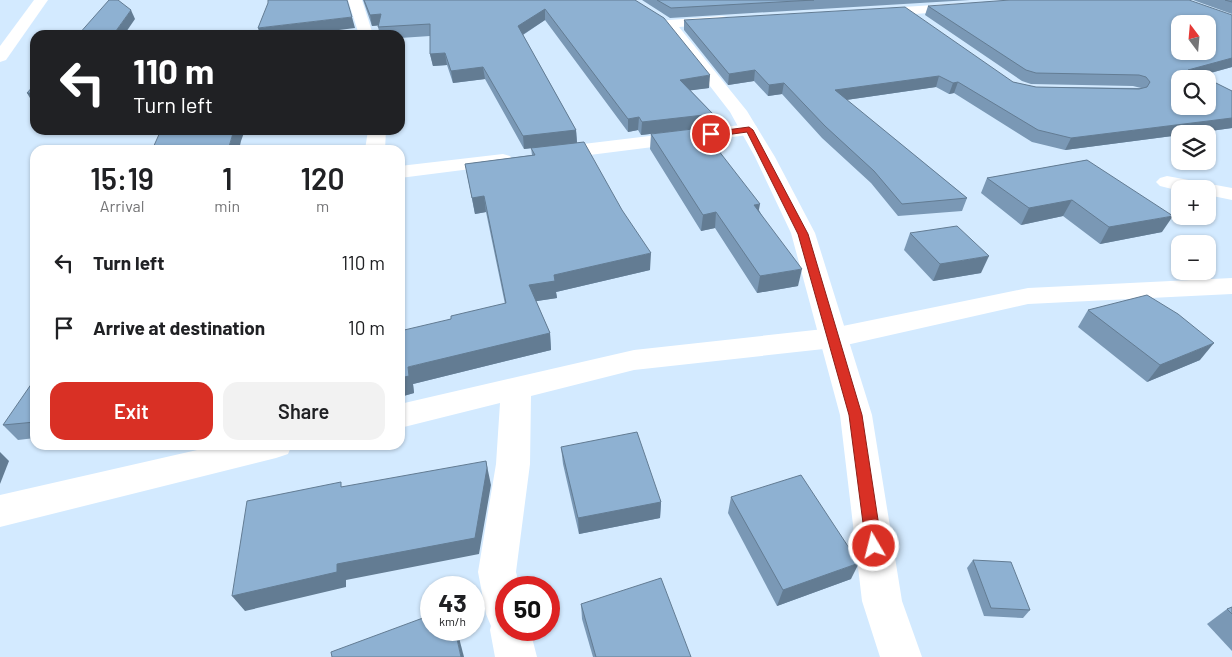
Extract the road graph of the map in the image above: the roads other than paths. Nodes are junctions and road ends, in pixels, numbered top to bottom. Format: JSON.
{"nodes":[{"id":1,"x":41,"y":0,"type":"edge"},
{"id":2,"x":356,"y":0,"type":"edge"},
{"id":3,"x":981,"y":6,"type":"edge"},
{"id":4,"x":906,"y":11,"type":"junction"},
{"id":5,"x":857,"y":14,"type":"edge"},
{"id":6,"x":748,"y":19,"type":"edge"},
{"id":7,"x":927,"y":27,"type":"edge"},
{"id":8,"x":20,"y":29,"type":"junction"},
{"id":9,"x":0,"y":30,"type":"edge"},
{"id":10,"x":365,"y":30,"type":"edge"},
{"id":11,"x":0,"y":57,"type":"edge"},
{"id":12,"x":749,"y":130,"type":"junction"},
{"id":13,"x":405,"y":171,"type":"edge"},
{"id":14,"x":1167,"y":182,"type":"dead end"},
{"id":15,"x":1171,"y":183,"type":"edge"},
{"id":16,"x":1216,"y":191,"type":"edge"},
{"id":17,"x":1232,"y":194,"type":"edge"},
{"id":18,"x":1232,"y":286,"type":"edge"},
{"id":19,"x":833,"y":338,"type":"junction"},
{"id":20,"x":516,"y":388,"type":"junction"},
{"id":21,"x":405,"y":415,"type":"edge"},
{"id":22,"x":255,"y":450,"type":"edge"},
{"id":23,"x":0,"y":511,"type":"edge"},
{"id":24,"x":498,"y":576,"type":"edge"},
{"id":25,"x":512,"y":641,"type":"edge"},
{"id":26,"x":516,"y":657,"type":"edge"},
{"id":27,"x":901,"y":657,"type":"edge"}],
"edges":[{"from":1,"to":8,"type":"street"},
{"from":2,"to":10,"type":"street"},
{"from":3,"to":4,"type":"street"},
{"from":4,"to":5,"type":"street"},
{"from":4,"to":7,"type":"street"},
{"from":6,"to":12,"type":"street"},
{"from":8,"to":9,"type":"street"},
{"from":8,"to":11,"type":"street"},
{"from":12,"to":13,"type":"street"},
{"from":12,"to":19,"type":"street"},
{"from":14,"to":15,"type":"street"},
{"from":16,"to":17,"type":"street"},
{"from":18,"to":19,"type":"street"},
{"from":19,"to":20,"type":"street"},
{"from":19,"to":27,"type":"street"},
{"from":20,"to":21,"type":"street"},
{"from":20,"to":24,"type":"street"},
{"from":22,"to":23,"type":"street"},
{"from":25,"to":26,"type":"street"}]}
